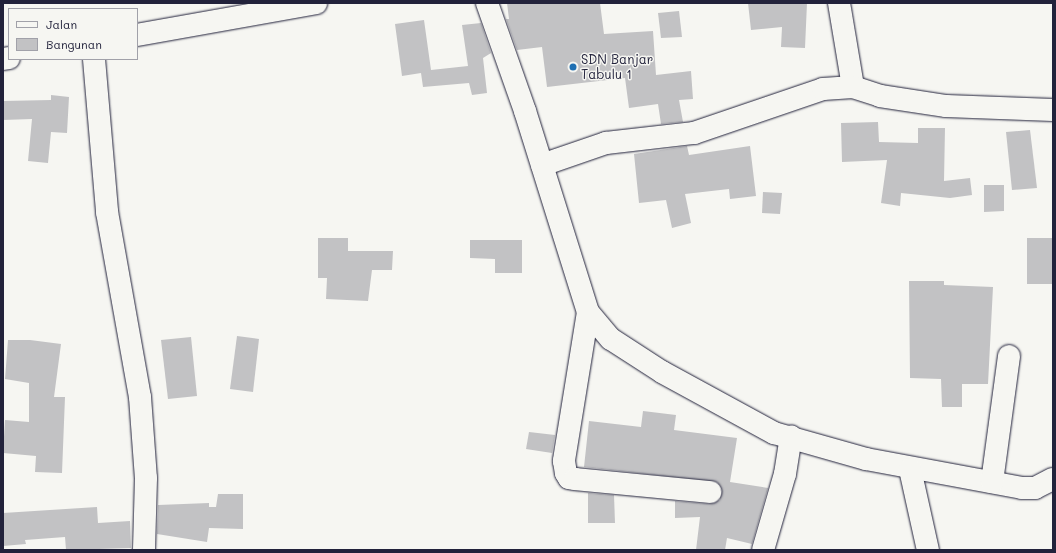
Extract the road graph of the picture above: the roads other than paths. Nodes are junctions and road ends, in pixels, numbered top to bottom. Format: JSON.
{"nodes":[{"id":1,"x":316,"y":3,"type":"edge"},
{"id":2,"x":487,"y":3,"type":"edge"},
{"id":3,"x":839,"y":3,"type":"edge"},
{"id":4,"x":138,"y":35,"type":"edge"},
{"id":5,"x":94,"y":60,"type":"edge"},
{"id":6,"x":853,"y":87,"type":"junction"},
{"id":7,"x":1053,"y":110,"type":"edge"},
{"id":8,"x":542,"y":165,"type":"junction"},
{"id":9,"x":588,"y":312,"type":"junction"},
{"id":10,"x":1009,"y":356,"type":"dead end"},
{"id":11,"x":791,"y":436,"type":"junction"},
{"id":12,"x":910,"y":468,"type":"junction"},
{"id":13,"x":1053,"y":479,"type":"edge"},
{"id":14,"x":992,"y":482,"type":"junction"},
{"id":15,"x":710,"y":492,"type":"dead end"},
{"id":16,"x":144,"y":550,"type":"edge"},
{"id":17,"x":763,"y":550,"type":"edge"},
{"id":18,"x":928,"y":550,"type":"edge"}],
"edges":[{"from":1,"to":4,"type":"street"},
{"from":2,"to":8,"type":"street"},
{"from":3,"to":6,"type":"street"},
{"from":5,"to":16,"type":"street"},
{"from":6,"to":7,"type":"street"},
{"from":6,"to":8,"type":"street"},
{"from":8,"to":9,"type":"street"},
{"from":9,"to":11,"type":"street"},
{"from":9,"to":15,"type":"street"},
{"from":10,"to":14,"type":"street"},
{"from":11,"to":12,"type":"street"},
{"from":11,"to":17,"type":"street"},
{"from":12,"to":14,"type":"street"},
{"from":12,"to":18,"type":"street"},
{"from":13,"to":14,"type":"street"}]}
